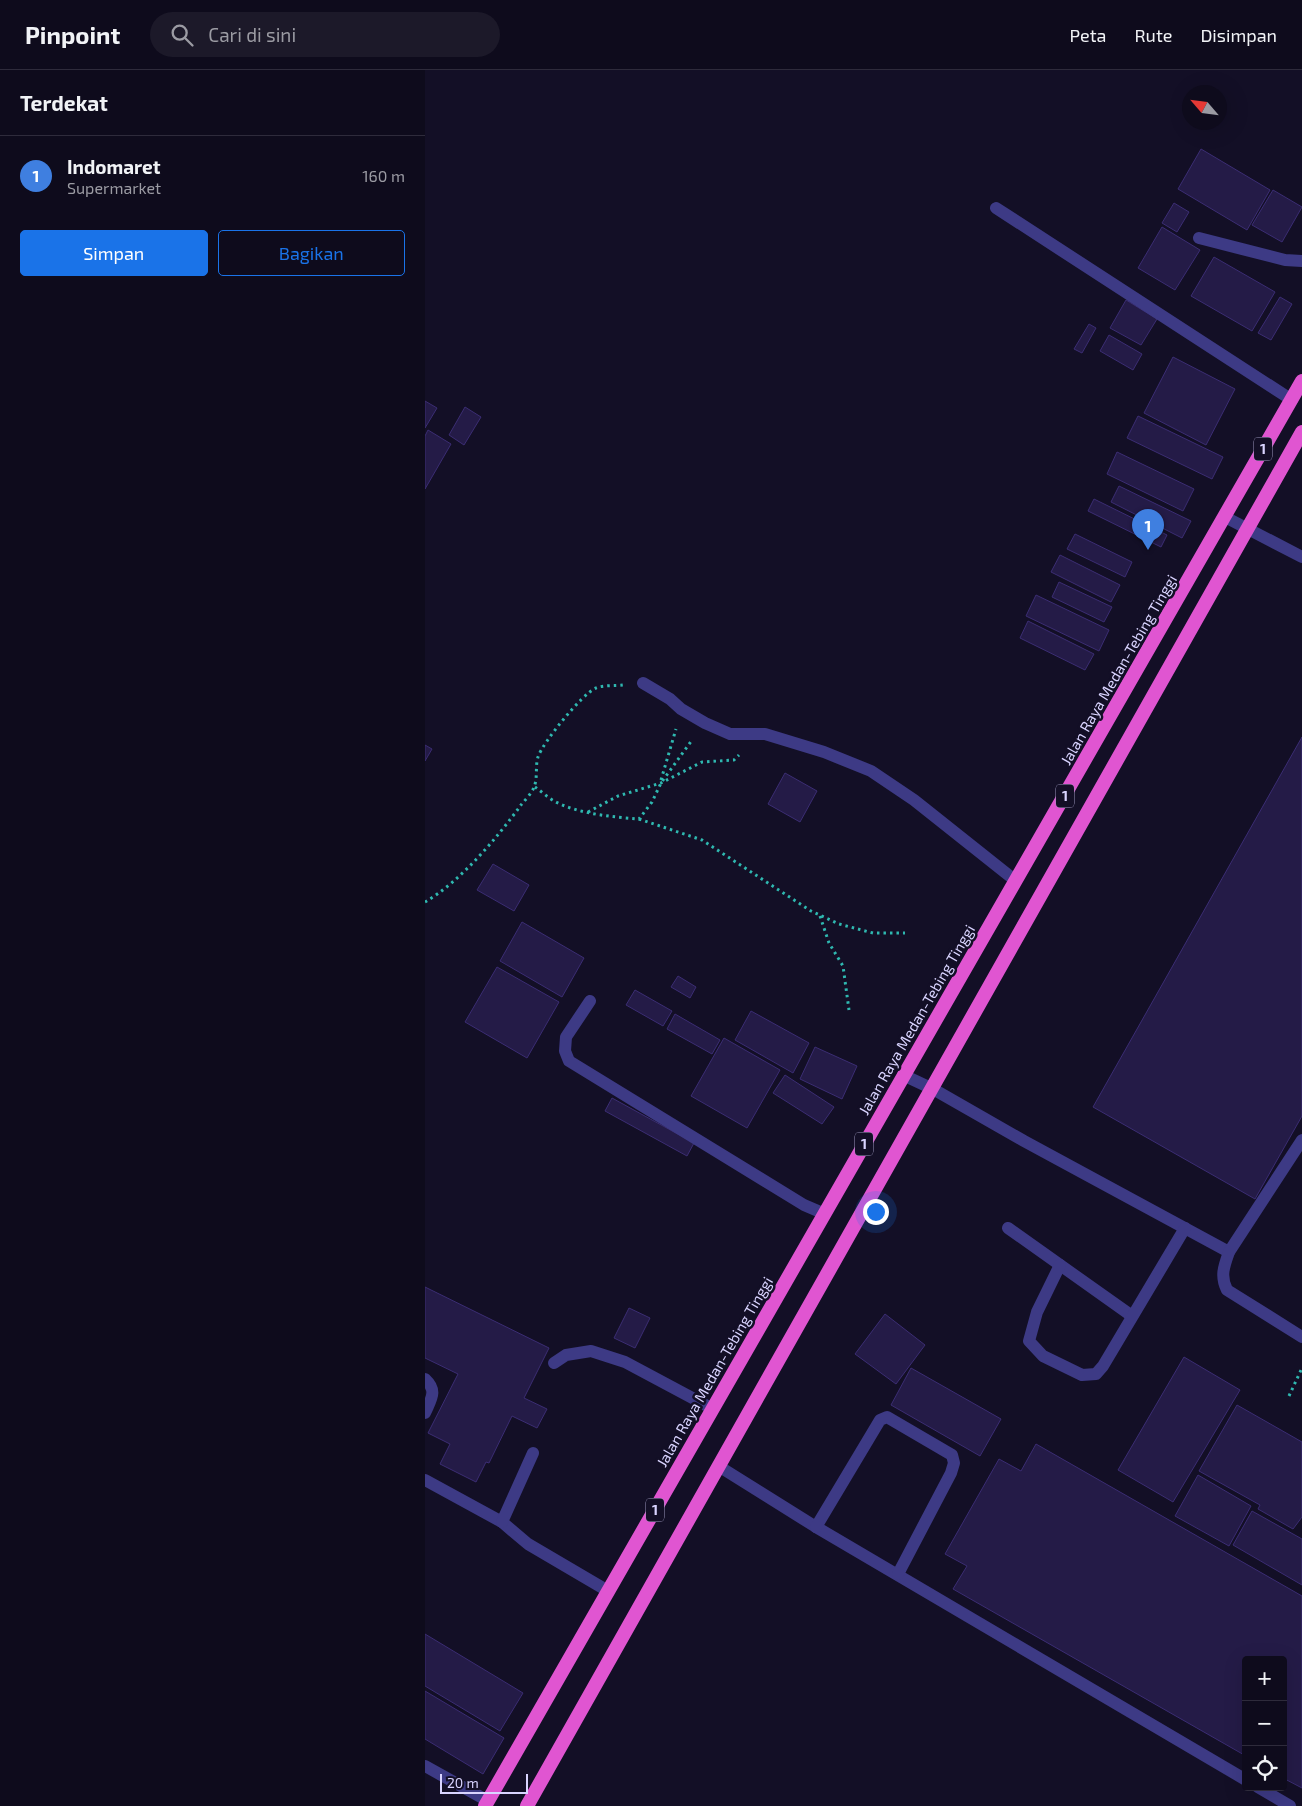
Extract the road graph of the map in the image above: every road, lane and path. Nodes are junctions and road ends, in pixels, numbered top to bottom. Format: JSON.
{"nodes":[{"id":1,"x":996,"y":208,"type":"dead end"},
{"id":2,"x":1199,"y":238,"type":"dead end"},
{"id":3,"x":1302,"y":260,"type":"edge"},
{"id":4,"x":1302,"y":381,"type":"edge"},
{"id":5,"x":1292,"y":400,"type":"junction"},
{"id":6,"x":1302,"y":432,"type":"edge"},
{"id":7,"x":1225,"y":517,"type":"junction"},
{"id":8,"x":1248,"y":528,"type":"junction"},
{"id":9,"x":1302,"y":557,"type":"edge"},
{"id":10,"x":643,"y":682,"type":"joint"},
{"id":11,"x":681,"y":709,"type":"junction"},
{"id":12,"x":705,"y":723,"type":"junction"},
{"id":13,"x":765,"y":734,"type":"junction"},
{"id":14,"x":661,"y":784,"type":"junction"},
{"id":15,"x":535,"y":787,"type":"junction"},
{"id":16,"x":588,"y":812,"type":"junction"},
{"id":17,"x":639,"y":818,"type":"junction"},
{"id":18,"x":1016,"y":881,"type":"junction"},
{"id":19,"x":425,"y":902,"type":"edge"},
{"id":20,"x":820,"y":915,"type":"junction"},
{"id":21,"x":905,"y":933,"type":"dead end"},
{"id":22,"x":590,"y":1000,"type":"dead end"},
{"id":23,"x":849,"y":1010,"type":"dead end"},
{"id":24,"x":903,"y":1075,"type":"junction"},
{"id":25,"x":933,"y":1089,"type":"junction"},
{"id":26,"x":1302,"y":1140,"type":"edge"},
{"id":27,"x":1297,"y":1161,"type":"edge"},
{"id":28,"x":825,"y":1214,"type":"junction"},
{"id":29,"x":1008,"y":1228,"type":"dead end"},
{"id":30,"x":1185,"y":1228,"type":"junction"},
{"id":31,"x":1229,"y":1252,"type":"junction"},
{"id":32,"x":1061,"y":1265,"type":"junction"},
{"id":33,"x":1132,"y":1316,"type":"junction"},
{"id":34,"x":1302,"y":1337,"type":"edge"},
{"id":35,"x":554,"y":1363,"type":"dead end"},
{"id":36,"x":1302,"y":1368,"type":"edge"},
{"id":37,"x":425,"y":1380,"type":"edge"},
{"id":38,"x":1289,"y":1396,"type":"dead end"},
{"id":39,"x":713,"y":1409,"type":"junction"},
{"id":40,"x":425,"y":1413,"type":"edge"},
{"id":41,"x":533,"y":1453,"type":"dead end"},
{"id":42,"x":719,"y":1467,"type":"junction"},
{"id":43,"x":425,"y":1480,"type":"edge"},
{"id":44,"x":502,"y":1522,"type":"junction"},
{"id":45,"x":816,"y":1527,"type":"junction"},
{"id":46,"x":898,"y":1574,"type":"junction"},
{"id":47,"x":608,"y":1591,"type":"junction"},
{"id":48,"x":425,"y":1766,"type":"edge"},
{"id":49,"x":1242,"y":1778,"type":"edge"},
{"id":50,"x":1265,"y":1791,"type":"edge"},
{"id":51,"x":486,"y":1804,"type":"edge"},
{"id":52,"x":527,"y":1806,"type":"edge"},
{"id":53,"x":1290,"y":1806,"type":"edge"}],
"edges":[{"from":1,"to":5,"type":"street"},
{"from":2,"to":3,"type":"street"},
{"from":4,"to":5,"type":"highway","name":"Jalan Raya Medan-Tebing Tinggi","number":"1"},
{"from":5,"to":7,"type":"highway","name":"Jalan Raya Medan-Tebing Tinggi","number":"1"},
{"from":6,"to":8,"type":"highway","number":"1"},
{"from":7,"to":8,"type":"street"},
{"from":7,"to":18,"type":"highway","name":"Jalan Raya Medan-Tebing Tinggi","number":"1"},
{"from":8,"to":9,"type":"street"},
{"from":8,"to":25,"type":"highway","number":"1"},
{"from":10,"to":11,"type":"street"},
{"from":10,"to":15,"type":"path"},
{"from":11,"to":12,"type":"street"},
{"from":11,"to":14,"type":"path"},
{"from":12,"to":13,"type":"street"},
{"from":12,"to":14,"type":"path"},
{"from":13,"to":14,"type":"path"},
{"from":13,"to":18,"type":"street"},
{"from":14,"to":16,"type":"path"},
{"from":14,"to":17,"type":"path"},
{"from":15,"to":16,"type":"path"},
{"from":15,"to":19,"type":"path"},
{"from":16,"to":17,"type":"path"},
{"from":17,"to":20,"type":"path"},
{"from":18,"to":24,"type":"highway","name":"Jalan Raya Medan-Tebing Tinggi","number":"1"},
{"from":20,"to":21,"type":"path"},
{"from":20,"to":23,"type":"path"},
{"from":22,"to":28,"type":"street"},
{"from":24,"to":25,"type":"street"},
{"from":24,"to":28,"type":"highway","name":"Jalan Raya Medan-Tebing Tinggi","number":"1"},
{"from":25,"to":30,"type":"street"},
{"from":25,"to":42,"type":"highway","number":"1"},
{"from":26,"to":27,"type":"street"},
{"from":27,"to":31,"type":"street"},
{"from":28,"to":39,"type":"highway","name":"Jalan Raya Medan-Tebing Tinggi","number":"1"},
{"from":29,"to":32,"type":"street"},
{"from":30,"to":31,"type":"street"},
{"from":30,"to":33,"type":"street"},
{"from":31,"to":34,"type":"street"},
{"from":32,"to":33,"type":"street"},
{"from":32,"to":33,"type":"street"},
{"from":35,"to":39,"type":"street"},
{"from":36,"to":38,"type":"path"},
{"from":37,"to":40,"type":"street"},
{"from":39,"to":47,"type":"highway","name":"Jalan Raya Medan-Tebing Tinggi","number":"1"},
{"from":41,"to":44,"type":"street"},
{"from":42,"to":45,"type":"street"},
{"from":42,"to":52,"type":"highway","number":"1"},
{"from":43,"to":44,"type":"street"},
{"from":44,"to":47,"type":"street"},
{"from":45,"to":46,"type":"street"},
{"from":45,"to":46,"type":"street"},
{"from":46,"to":49,"type":"street"},
{"from":47,"to":51,"type":"highway","name":"Jalan Raya Medan-Tebing Tinggi","number":"1"},
{"from":48,"to":51,"type":"street"},
{"from":50,"to":53,"type":"street"}]}
